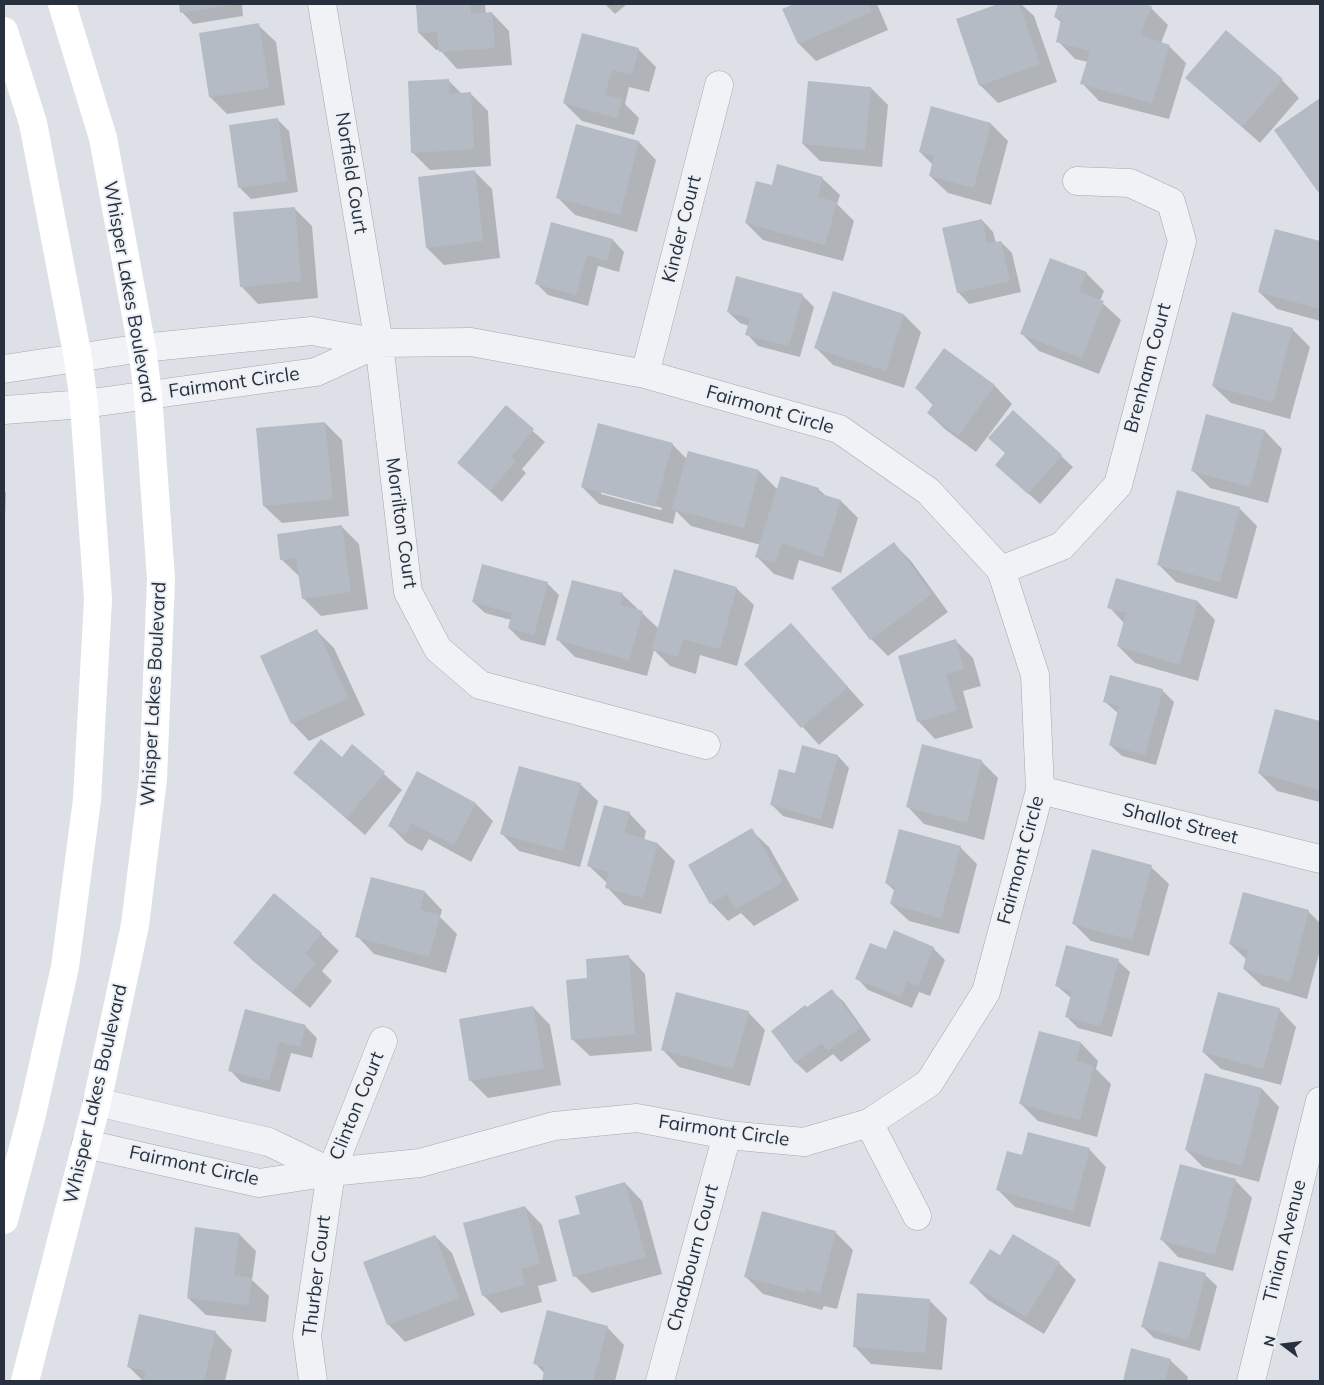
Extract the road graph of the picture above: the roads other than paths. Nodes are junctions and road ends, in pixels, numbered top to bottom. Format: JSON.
{"nodes":[{"id":1,"x":62,"y":4,"type":"edge"},
{"id":2,"x":322,"y":4,"type":"edge"},
{"id":3,"x":4,"y":31,"type":"edge"},
{"id":4,"x":719,"y":85,"type":"dead end"},
{"id":5,"x":1077,"y":181,"type":"dead end"},
{"id":6,"x":379,"y":343,"type":"junction"},
{"id":7,"x":142,"y":348,"type":"junction"},
{"id":8,"x":78,"y":358,"type":"junction"},
{"id":9,"x":4,"y":369,"type":"edge"},
{"id":10,"x":645,"y":374,"type":"junction"},
{"id":11,"x":148,"y":395,"type":"junction"},
{"id":12,"x":84,"y":404,"type":"junction"},
{"id":13,"x":4,"y":410,"type":"edge"},
{"id":14,"x":1001,"y":570,"type":"junction"},
{"id":15,"x":706,"y":745,"type":"dead end"},
{"id":16,"x":1040,"y":790,"type":"junction"},
{"id":17,"x":1320,"y":859,"type":"edge"},
{"id":18,"x":383,"y":1041,"type":"dead end"},
{"id":19,"x":1320,"y":1101,"type":"edge"},
{"id":20,"x":97,"y":1102,"type":"junction"},
{"id":21,"x":869,"y":1123,"type":"junction"},
{"id":22,"x":727,"y":1135,"type":"junction"},
{"id":23,"x":86,"y":1144,"type":"junction"},
{"id":24,"x":331,"y":1172,"type":"junction"},
{"id":25,"x":1310,"y":1181,"type":"edge"},
{"id":26,"x":917,"y":1216,"type":"dead end"},
{"id":27,"x":4,"y":1220,"type":"edge"},
{"id":28,"x":25,"y":1381,"type":"edge"},
{"id":29,"x":313,"y":1381,"type":"edge"},
{"id":30,"x":660,"y":1381,"type":"edge"},
{"id":31,"x":1251,"y":1381,"type":"edge"}],
"edges":[{"from":1,"to":7,"type":"street","name":"Whisper Lakes Boulevard"},
{"from":2,"to":6,"type":"street","name":"Norfield Court"},
{"from":3,"to":8,"type":"street"},
{"from":4,"to":10,"type":"street","name":"Kinder Court"},
{"from":5,"to":14,"type":"street","name":"Brenham Court"},
{"from":6,"to":7,"type":"street","name":"Fairmont Circle"},
{"from":6,"to":10,"type":"street","name":"Fairmont Circle"},
{"from":6,"to":11,"type":"street","name":"Fairmont Circle"},
{"from":6,"to":15,"type":"street","name":"Morrilton Court"},
{"from":7,"to":8,"type":"street","name":"Fairmont Circle"},
{"from":7,"to":11,"type":"street","name":"Whisper Lakes Boulevard"},
{"from":8,"to":9,"type":"street","name":"Fairmont Circle"},
{"from":8,"to":12,"type":"street"},
{"from":10,"to":14,"type":"street","name":"Fairmont Circle"},
{"from":11,"to":12,"type":"street","name":"Fairmont Circle"},
{"from":11,"to":20,"type":"street","name":"Whisper Lakes Boulevard"},
{"from":12,"to":13,"type":"street","name":"Fairmont Circle"},
{"from":12,"to":27,"type":"street"},
{"from":14,"to":16,"type":"street","name":"Fairmont Circle"},
{"from":16,"to":17,"type":"street","name":"Shallot Street"},
{"from":16,"to":21,"type":"street","name":"Fairmont Circle"},
{"from":18,"to":24,"type":"street","name":"Clinton Court"},
{"from":19,"to":25,"type":"street","name":"Tinian Avenue"},
{"from":20,"to":23,"type":"street","name":"Whisper Lakes Boulevard"},
{"from":20,"to":24,"type":"street","name":"Fairmont Circle"},
{"from":21,"to":22,"type":"street","name":"Fairmont Circle"},
{"from":21,"to":26,"type":"street"},
{"from":22,"to":24,"type":"street","name":"Fairmont Circle"},
{"from":22,"to":30,"type":"street","name":"Chadbourn Court"},
{"from":23,"to":24,"type":"street","name":"Fairmont Circle"},
{"from":23,"to":28,"type":"street","name":"Whisper Lakes Boulevard"},
{"from":24,"to":29,"type":"street","name":"Thurber Court"},
{"from":25,"to":31,"type":"street","name":"Tinian Avenue"}]}
